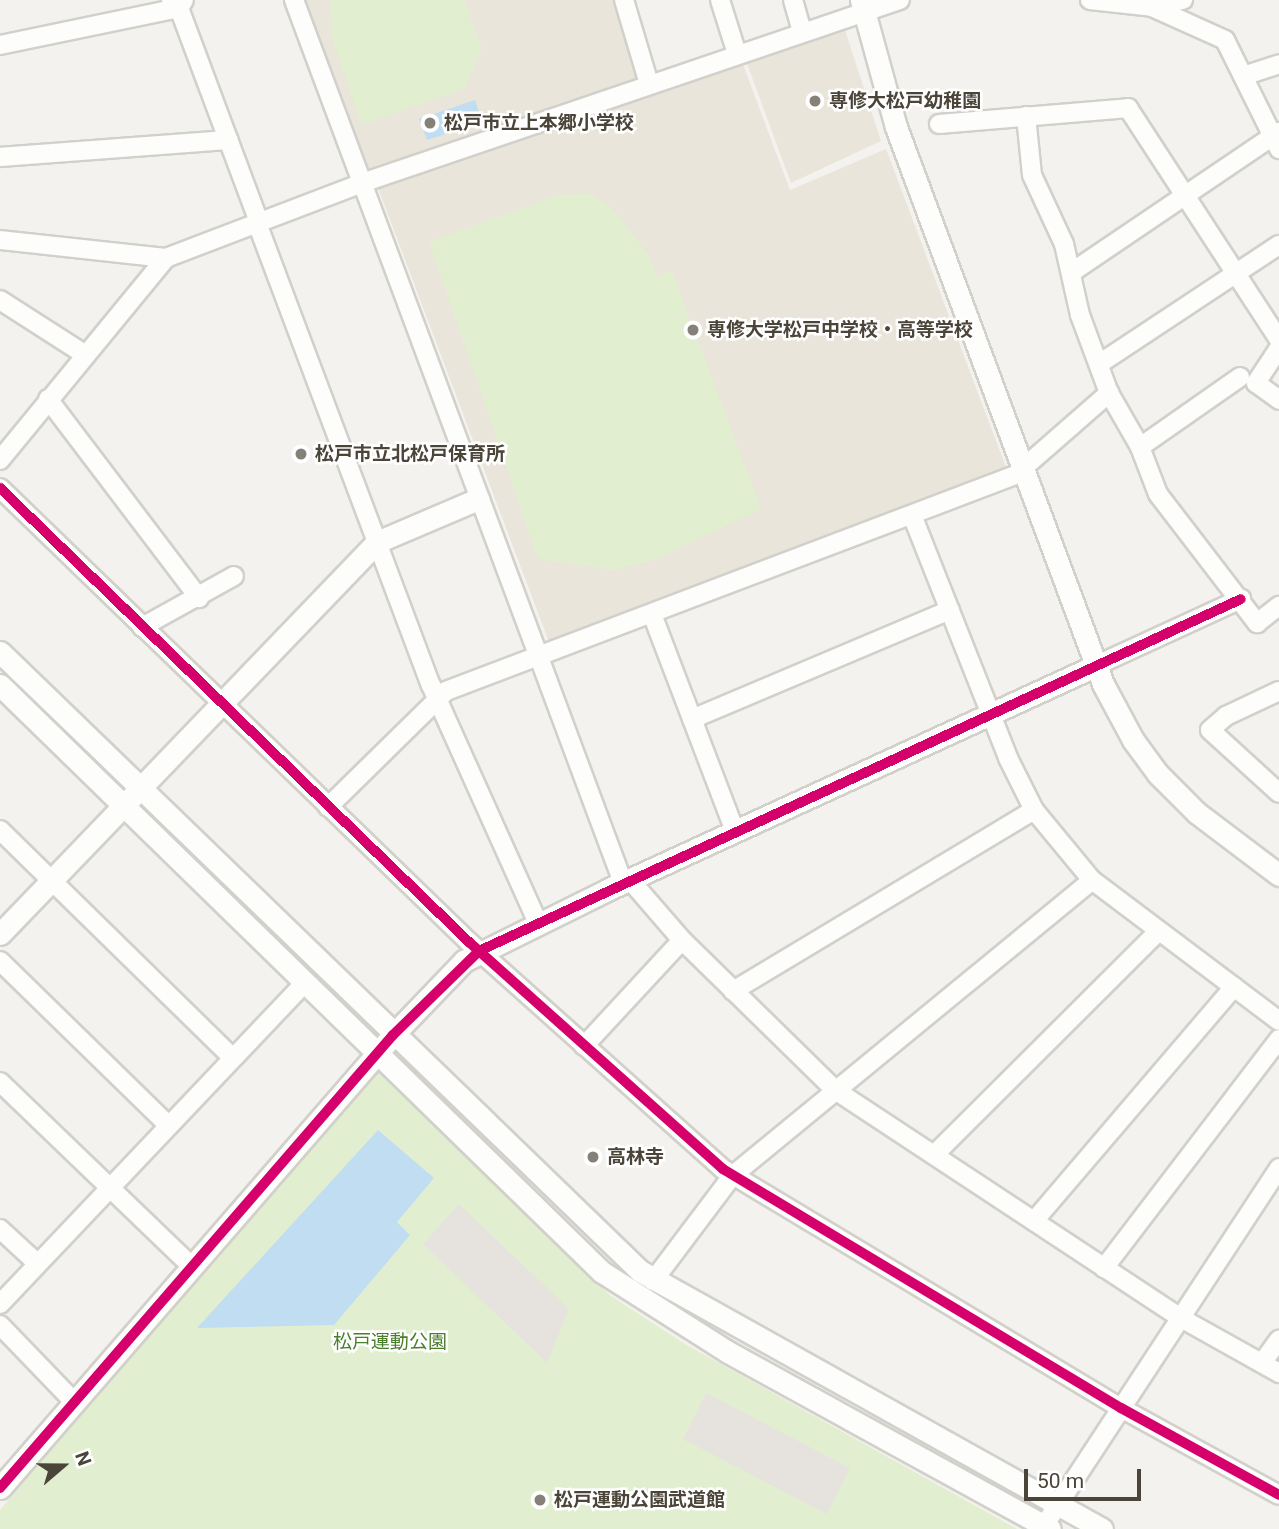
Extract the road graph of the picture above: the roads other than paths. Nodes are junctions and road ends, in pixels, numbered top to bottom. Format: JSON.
{"nodes":[{"id":1,"x":294,"y":0,"type":"edge"},
{"id":2,"x":624,"y":0,"type":"edge"},
{"id":3,"x":720,"y":0,"type":"edge"},
{"id":4,"x":793,"y":0,"type":"edge"},
{"id":5,"x":900,"y":0,"type":"edge"},
{"id":6,"x":1090,"y":0,"type":"edge"},
{"id":7,"x":1183,"y":0,"type":"edge"},
{"id":8,"x":178,"y":3,"type":"edge"},
{"id":9,"x":861,"y":6,"type":"edge"},
{"id":10,"x":1152,"y":7,"type":"junction"},
{"id":11,"x":802,"y":31,"type":"junction"},
{"id":12,"x":0,"y":45,"type":"edge"},
{"id":13,"x":737,"y":54,"type":"junction"},
{"id":14,"x":1279,"y":64,"type":"edge"},
{"id":15,"x":1244,"y":76,"type":"junction"},
{"id":16,"x":649,"y":84,"type":"junction"},
{"id":17,"x":1026,"y":116,"type":"junction"},
{"id":18,"x":939,"y":124,"type":"dead end"},
{"id":19,"x":1277,"y":139,"type":"edge"},
{"id":20,"x":228,"y":140,"type":"junction"},
{"id":21,"x":0,"y":157,"type":"edge"},
{"id":22,"x":362,"y":183,"type":"junction"},
{"id":23,"x":1185,"y":195,"type":"junction"},
{"id":24,"x":258,"y":222,"type":"junction"},
{"id":25,"x":0,"y":240,"type":"edge"},
{"id":26,"x":1279,"y":245,"type":"edge"},
{"id":27,"x":166,"y":258,"type":"junction"},
{"id":28,"x":1072,"y":272,"type":"junction"},
{"id":29,"x":1236,"y":272,"type":"junction"},
{"id":30,"x":0,"y":300,"type":"edge"},
{"id":31,"x":1279,"y":340,"type":"edge"},
{"id":32,"x":1279,"y":348,"type":"edge"},
{"id":33,"x":84,"y":354,"type":"junction"},
{"id":34,"x":1099,"y":364,"type":"junction"},
{"id":35,"x":1240,"y":377,"type":"dead end"},
{"id":36,"x":1109,"y":393,"type":"junction"},
{"id":37,"x":48,"y":399,"type":"junction"},
{"id":38,"x":1279,"y":400,"type":"edge"},
{"id":39,"x":1140,"y":447,"type":"junction"},
{"id":40,"x":0,"y":460,"type":"edge"},
{"id":41,"x":1022,"y":470,"type":"junction"},
{"id":42,"x":0,"y":488,"type":"edge"},
{"id":43,"x":478,"y":499,"type":"junction"},
{"id":44,"x":912,"y":515,"type":"junction"},
{"id":45,"x":377,"y":542,"type":"junction"},
{"id":46,"x":234,"y":576,"type":"dead end"},
{"id":47,"x":199,"y":598,"type":"junction"},
{"id":48,"x":1241,"y":599,"type":"junction"},
{"id":49,"x":1279,"y":606,"type":"edge"},
{"id":50,"x":950,"y":610,"type":"junction"},
{"id":51,"x":652,"y":614,"type":"junction"},
{"id":52,"x":142,"y":626,"type":"junction"},
{"id":53,"x":0,"y":652,"type":"edge"},
{"id":54,"x":537,"y":656,"type":"junction"},
{"id":55,"x":1095,"y":666,"type":"junction"},
{"id":56,"x":0,"y":685,"type":"edge"},
{"id":57,"x":1279,"y":691,"type":"edge"},
{"id":58,"x":437,"y":698,"type":"junction"},
{"id":59,"x":220,"y":704,"type":"junction"},
{"id":60,"x":990,"y":713,"type":"junction"},
{"id":61,"x":692,"y":719,"type":"junction"},
{"id":62,"x":140,"y":787,"type":"junction"},
{"id":63,"x":1279,"y":793,"type":"edge"},
{"id":64,"x":124,"y":805,"type":"junction"},
{"id":65,"x":328,"y":807,"type":"junction"},
{"id":66,"x":1034,"y":810,"type":"junction"},
{"id":67,"x":0,"y":831,"type":"edge"},
{"id":68,"x":735,"y":831,"type":"junction"},
{"id":69,"x":1279,"y":875,"type":"edge"},
{"id":70,"x":50,"y":880,"type":"junction"},
{"id":71,"x":1092,"y":880,"type":"junction"},
{"id":72,"x":626,"y":882,"type":"junction"},
{"id":73,"x":538,"y":923,"type":"junction"},
{"id":74,"x":1158,"y":932,"type":"junction"},
{"id":75,"x":0,"y":934,"type":"edge"},
{"id":76,"x":682,"y":940,"type":"junction"},
{"id":77,"x":479,"y":951,"type":"junction"},
{"id":78,"x":312,"y":958,"type":"junction"},
{"id":79,"x":0,"y":961,"type":"edge"},
{"id":80,"x":300,"y":980,"type":"junction"},
{"id":81,"x":1234,"y":987,"type":"junction"},
{"id":82,"x":733,"y":991,"type":"junction"},
{"id":83,"x":1279,"y":1021,"type":"edge"},
{"id":84,"x":393,"y":1035,"type":"junction"},
{"id":85,"x":1279,"y":1039,"type":"edge"},
{"id":86,"x":584,"y":1046,"type":"junction"},
{"id":87,"x":377,"y":1054,"type":"junction"},
{"id":88,"x":232,"y":1057,"type":"junction"},
{"id":89,"x":0,"y":1082,"type":"edge"},
{"id":90,"x":835,"y":1090,"type":"junction"},
{"id":91,"x":167,"y":1125,"type":"junction"},
{"id":92,"x":934,"y":1155,"type":"junction"},
{"id":93,"x":1279,"y":1168,"type":"edge"},
{"id":94,"x":732,"y":1176,"type":"junction"},
{"id":95,"x":110,"y":1186,"type":"junction"},
{"id":96,"x":1034,"y":1222,"type":"junction"},
{"id":97,"x":0,"y":1229,"type":"edge"},
{"id":98,"x":37,"y":1263,"type":"junction"},
{"id":99,"x":193,"y":1268,"type":"junction"},
{"id":100,"x":1104,"y":1268,"type":"junction"},
{"id":101,"x":653,"y":1281,"type":"junction"},
{"id":102,"x":0,"y":1304,"type":"edge"},
{"id":103,"x":1179,"y":1317,"type":"junction"},
{"id":104,"x":0,"y":1325,"type":"edge"},
{"id":105,"x":739,"y":1330,"type":"junction"},
{"id":106,"x":1279,"y":1340,"type":"edge"},
{"id":107,"x":728,"y":1352,"type":"junction"},
{"id":108,"x":1262,"y":1363,"type":"junction"},
{"id":109,"x":1279,"y":1373,"type":"edge"},
{"id":110,"x":75,"y":1403,"type":"junction"},
{"id":111,"x":1121,"y":1408,"type":"junction"},
{"id":112,"x":0,"y":1488,"type":"edge"},
{"id":113,"x":1279,"y":1495,"type":"edge"},
{"id":114,"x":1056,"y":1504,"type":"junction"},
{"id":115,"x":1045,"y":1528,"type":"edge"},
{"id":116,"x":1101,"y":1529,"type":"edge"}],
"edges":[{"from":1,"to":22,"type":"street"},
{"from":2,"to":16,"type":"street"},
{"from":3,"to":13,"type":"street"},
{"from":4,"to":11,"type":"street"},
{"from":5,"to":9,"type":"street"},
{"from":6,"to":10,"type":"street"},
{"from":7,"to":10,"type":"street"},
{"from":8,"to":12,"type":"street"},
{"from":8,"to":20,"type":"street"},
{"from":9,"to":11,"type":"street"},
{"from":9,"to":41,"type":"street"},
{"from":10,"to":15,"type":"street"},
{"from":11,"to":13,"type":"street"},
{"from":13,"to":16,"type":"street"},
{"from":14,"to":15,"type":"street"},
{"from":15,"to":19,"type":"street"},
{"from":16,"to":22,"type":"street"},
{"from":17,"to":18,"type":"street"},
{"from":17,"to":23,"type":"street"},
{"from":17,"to":28,"type":"street"},
{"from":19,"to":23,"type":"street"},
{"from":20,"to":21,"type":"street"},
{"from":20,"to":24,"type":"street"},
{"from":22,"to":24,"type":"street"},
{"from":22,"to":43,"type":"street"},
{"from":23,"to":28,"type":"street"},
{"from":23,"to":29,"type":"street"},
{"from":24,"to":27,"type":"street"},
{"from":24,"to":45,"type":"street"},
{"from":25,"to":27,"type":"street"},
{"from":26,"to":29,"type":"street"},
{"from":27,"to":33,"type":"street"},
{"from":28,"to":34,"type":"street"},
{"from":29,"to":31,"type":"street"},
{"from":29,"to":34,"type":"street"},
{"from":30,"to":33,"type":"street"},
{"from":32,"to":38,"type":"street"},
{"from":33,"to":37,"type":"street"},
{"from":34,"to":36,"type":"street"},
{"from":35,"to":39,"type":"street"},
{"from":36,"to":39,"type":"street"},
{"from":36,"to":41,"type":"street"},
{"from":37,"to":40,"type":"street"},
{"from":37,"to":47,"type":"street"},
{"from":39,"to":48,"type":"street"},
{"from":41,"to":44,"type":"street"},
{"from":41,"to":55,"type":"street"},
{"from":42,"to":52,"type":"street"},
{"from":43,"to":45,"type":"street"},
{"from":43,"to":54,"type":"street"},
{"from":44,"to":50,"type":"street"},
{"from":44,"to":51,"type":"street"},
{"from":45,"to":58,"type":"street"},
{"from":45,"to":59,"type":"street"},
{"from":46,"to":47,"type":"street"},
{"from":47,"to":52,"type":"street"},
{"from":48,"to":49,"type":"street"},
{"from":48,"to":55,"type":"street"},
{"from":50,"to":60,"type":"street"},
{"from":50,"to":61,"type":"street"},
{"from":51,"to":54,"type":"street"},
{"from":51,"to":61,"type":"street"},
{"from":52,"to":59,"type":"street"},
{"from":53,"to":62,"type":"street"},
{"from":54,"to":58,"type":"street"},
{"from":54,"to":72,"type":"street"},
{"from":55,"to":60,"type":"street"},
{"from":55,"to":69,"type":"street"},
{"from":56,"to":64,"type":"street"},
{"from":57,"to":63,"type":"street"},
{"from":58,"to":65,"type":"street"},
{"from":58,"to":73,"type":"street"},
{"from":59,"to":62,"type":"street"},
{"from":59,"to":65,"type":"street"},
{"from":60,"to":66,"type":"street"},
{"from":60,"to":68,"type":"street"},
{"from":61,"to":68,"type":"street"},
{"from":62,"to":64,"type":"street"},
{"from":62,"to":78,"type":"street"},
{"from":64,"to":70,"type":"street"},
{"from":64,"to":80,"type":"street"},
{"from":65,"to":77,"type":"street"},
{"from":66,"to":71,"type":"street"},
{"from":66,"to":82,"type":"street"},
{"from":67,"to":70,"type":"street"},
{"from":68,"to":72,"type":"street"},
{"from":70,"to":75,"type":"street"},
{"from":70,"to":88,"type":"street"},
{"from":71,"to":74,"type":"street"},
{"from":71,"to":90,"type":"street"},
{"from":72,"to":73,"type":"street"},
{"from":72,"to":76,"type":"street"},
{"from":73,"to":77,"type":"street"},
{"from":74,"to":81,"type":"street"},
{"from":74,"to":92,"type":"street"},
{"from":76,"to":82,"type":"street"},
{"from":76,"to":86,"type":"street"},
{"from":77,"to":84,"type":"street"},
{"from":77,"to":86,"type":"street"},
{"from":78,"to":80,"type":"street"},
{"from":78,"to":84,"type":"street"},
{"from":79,"to":91,"type":"street"},
{"from":80,"to":87,"type":"street"},
{"from":80,"to":88,"type":"street"},
{"from":81,"to":83,"type":"street"},
{"from":81,"to":96,"type":"street"},
{"from":82,"to":90,"type":"street"},
{"from":84,"to":87,"type":"street"},
{"from":84,"to":101,"type":"street"},
{"from":85,"to":100,"type":"street"},
{"from":86,"to":94,"type":"street"},
{"from":87,"to":99,"type":"street"},
{"from":87,"to":107,"type":"street"},
{"from":88,"to":91,"type":"street"},
{"from":89,"to":95,"type":"street"},
{"from":90,"to":92,"type":"street"},
{"from":90,"to":94,"type":"street"},
{"from":91,"to":95,"type":"street"},
{"from":92,"to":96,"type":"street"},
{"from":93,"to":103,"type":"street"},
{"from":94,"to":101,"type":"street"},
{"from":94,"to":111,"type":"street"},
{"from":95,"to":98,"type":"street"},
{"from":95,"to":99,"type":"street"},
{"from":96,"to":100,"type":"street"},
{"from":97,"to":98,"type":"street"},
{"from":98,"to":102,"type":"street"},
{"from":99,"to":110,"type":"street"},
{"from":100,"to":103,"type":"street"},
{"from":101,"to":105,"type":"street"},
{"from":103,"to":108,"type":"street"},
{"from":103,"to":111,"type":"street"},
{"from":104,"to":110,"type":"street"},
{"from":105,"to":107,"type":"street"},
{"from":105,"to":114,"type":"street"},
{"from":106,"to":108,"type":"street"},
{"from":107,"to":115,"type":"street"},
{"from":108,"to":109,"type":"street"},
{"from":110,"to":112,"type":"street"},
{"from":111,"to":113,"type":"street"},
{"from":111,"to":114,"type":"street"},
{"from":114,"to":115,"type":"street"},
{"from":114,"to":116,"type":"street"}]}
